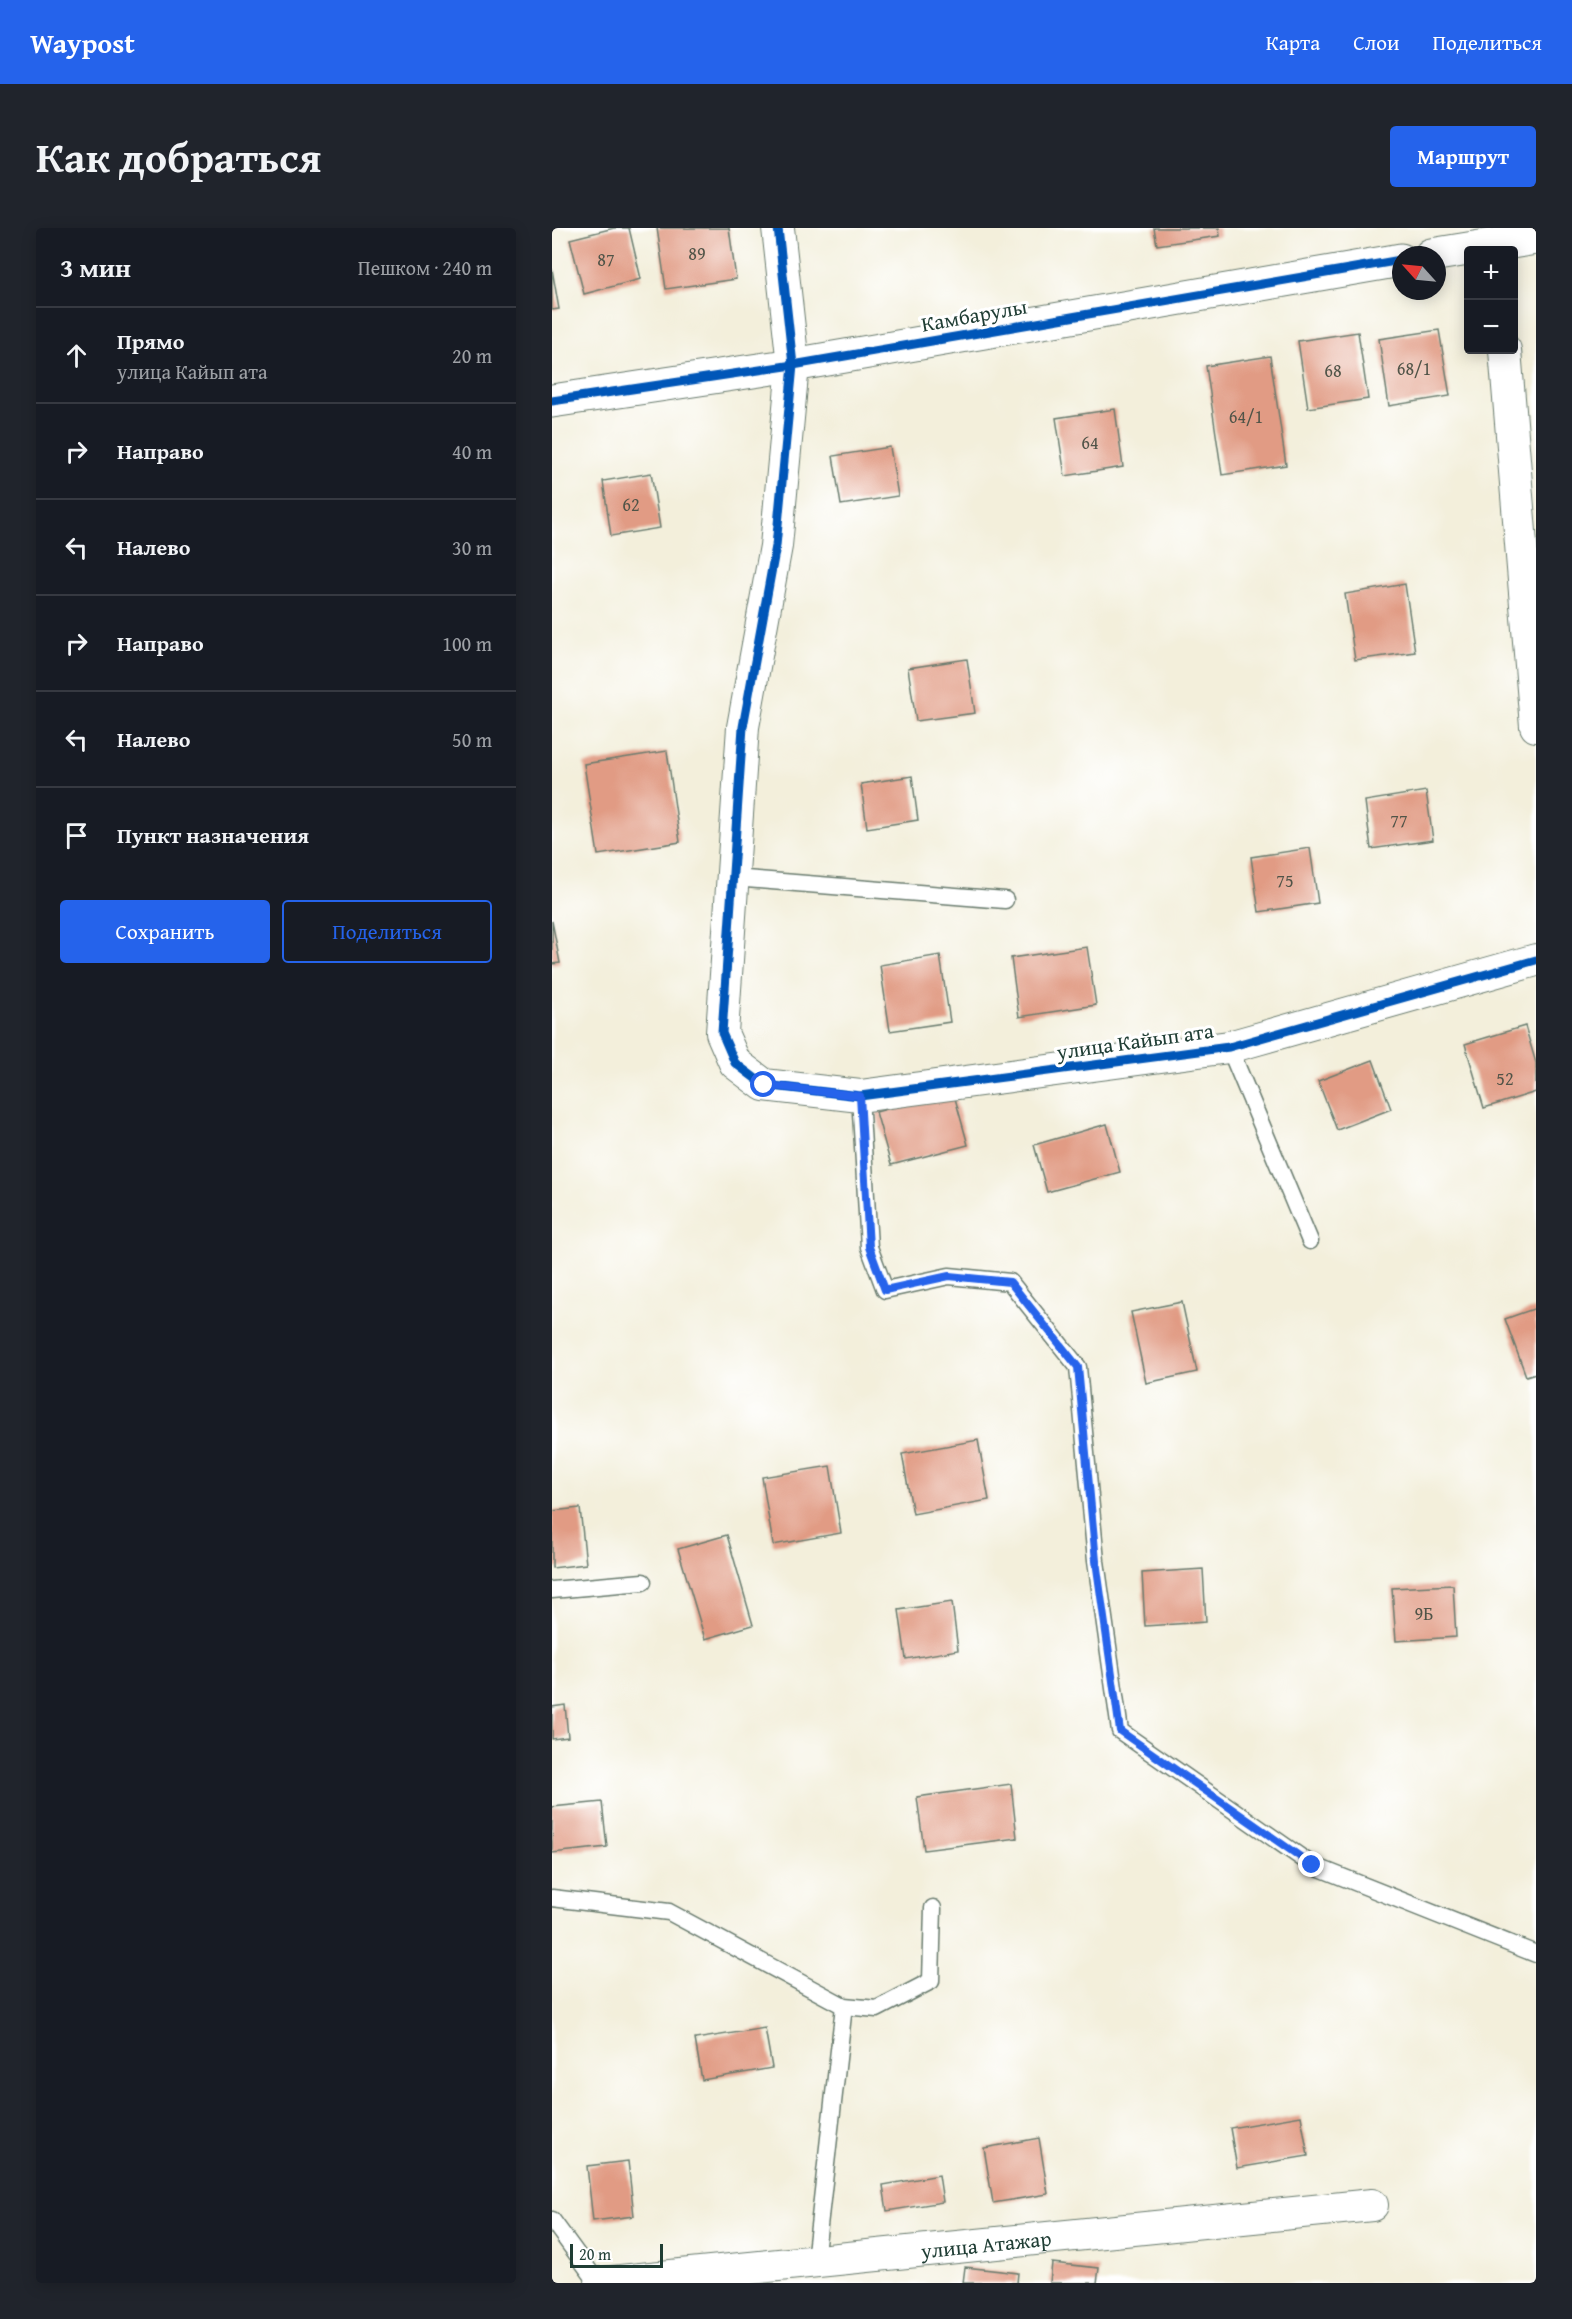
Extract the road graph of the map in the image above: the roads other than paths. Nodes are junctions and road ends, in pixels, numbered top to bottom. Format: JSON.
{"nodes":[{"id":1,"x":778,"y":228,"type":"edge"},
{"id":2,"x":1536,"y":238,"type":"edge"},
{"id":3,"x":1480,"y":242,"type":"edge"},
{"id":4,"x":1446,"y":251,"type":"edge"},
{"id":5,"x":1392,"y":262,"type":"edge"},
{"id":6,"x":1505,"y":354,"type":"edge"},
{"id":7,"x":793,"y":364,"type":"junction"},
{"id":8,"x":552,"y":401,"type":"edge"},
{"id":9,"x":1536,"y":726,"type":"edge"},
{"id":10,"x":733,"y":878,"type":"junction"},
{"id":11,"x":1005,"y":900,"type":"dead end"},
{"id":12,"x":1536,"y":960,"type":"edge"},
{"id":13,"x":1229,"y":1047,"type":"junction"},
{"id":14,"x":860,"y":1096,"type":"junction"},
{"id":15,"x":1310,"y":1241,"type":"dead end"},
{"id":16,"x":644,"y":1582,"type":"dead end"},
{"id":17,"x":552,"y":1590,"type":"edge"},
{"id":18,"x":552,"y":1898,"type":"edge"},
{"id":19,"x":933,"y":1908,"type":"dead end"},
{"id":20,"x":1536,"y":1954,"type":"edge"},
{"id":21,"x":844,"y":2006,"type":"junction"},
{"id":22,"x":1372,"y":2205,"type":"dead end"},
{"id":23,"x":552,"y":2220,"type":"edge"},
{"id":24,"x":815,"y":2261,"type":"junction"},
{"id":25,"x":600,"y":2283,"type":"edge"}],
"edges":[{"from":1,"to":7,"type":"street"},
{"from":2,"to":3,"type":"street"},
{"from":3,"to":4,"type":"street"},
{"from":5,"to":7,"type":"street","name":"Камбарулы"},
{"from":6,"to":9,"type":"street"},
{"from":7,"to":8,"type":"street","name":"Камбарулы"},
{"from":7,"to":10,"type":"street"},
{"from":10,"to":11,"type":"lane"},
{"from":10,"to":14,"type":"street","name":"улица Кайып ата"},
{"from":12,"to":13,"type":"street","name":"улица Кайып ата"},
{"from":13,"to":14,"type":"street","name":"улица Кайып ата"},
{"from":13,"to":15,"type":"lane"},
{"from":14,"to":20,"type":"lane"},
{"from":16,"to":17,"type":"lane"},
{"from":18,"to":21,"type":"lane"},
{"from":19,"to":21,"type":"lane"},
{"from":21,"to":24,"type":"lane"},
{"from":22,"to":24,"type":"street","name":"улица Атажар"},
{"from":23,"to":25,"type":"lane"},
{"from":24,"to":25,"type":"street","name":"улица Атажар"}]}
